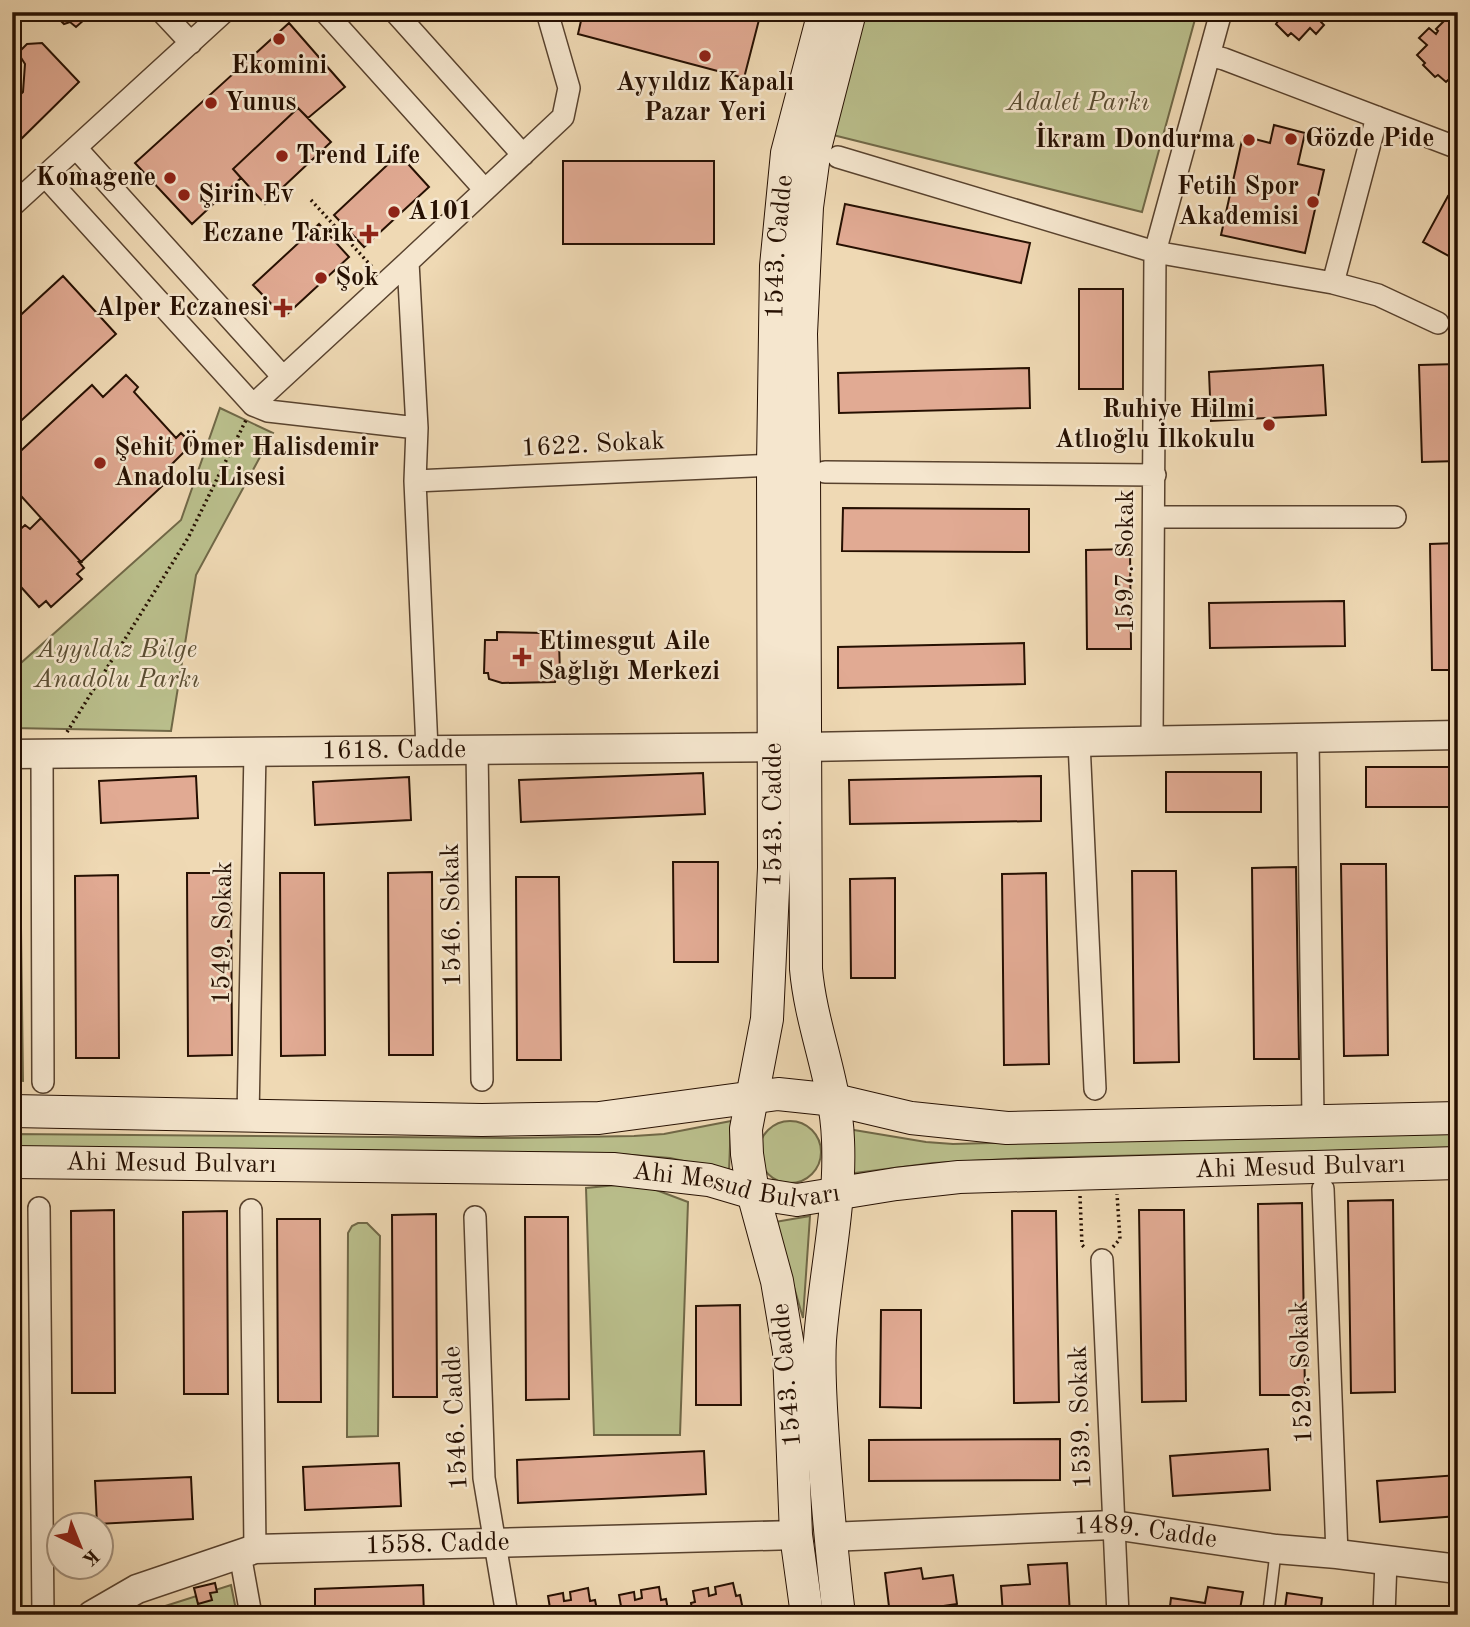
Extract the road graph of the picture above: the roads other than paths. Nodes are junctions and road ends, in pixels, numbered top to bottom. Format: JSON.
{"nodes":[{"id":1,"x":162,"y":12,"type":"edge"},
{"id":2,"x":224,"y":12,"type":"edge"},
{"id":3,"x":325,"y":12,"type":"edge"},
{"id":4,"x":395,"y":12,"type":"edge"},
{"id":5,"x":547,"y":12,"type":"edge"},
{"id":6,"x":824,"y":12,"type":"edge"},
{"id":7,"x":850,"y":12,"type":"edge"},
{"id":8,"x":1221,"y":12,"type":"edge"},
{"id":9,"x":191,"y":43,"type":"junction"},
{"id":10,"x":1209,"y":55,"type":"junction"},
{"id":11,"x":1377,"y":117,"type":"junction"},
{"id":12,"x":76,"y":148,"type":"junction"},
{"id":13,"x":1458,"y":148,"type":"edge"},
{"id":14,"x":523,"y":155,"type":"junction"},
{"id":15,"x":838,"y":157,"type":"dead end"},
{"id":16,"x":45,"y":176,"type":"junction"},
{"id":17,"x":485,"y":190,"type":"junction"},
{"id":18,"x":12,"y":206,"type":"edge"},
{"id":19,"x":1155,"y":252,"type":"junction"},
{"id":20,"x":408,"y":262,"type":"junction"},
{"id":21,"x":1333,"y":283,"type":"junction"},
{"id":22,"x":1438,"y":323,"type":"dead end"},
{"id":23,"x":284,"y":377,"type":"junction"},
{"id":24,"x":253,"y":405,"type":"junction"},
{"id":25,"x":417,"y":428,"type":"junction"},
{"id":26,"x":773,"y":465,"type":"junction"},
{"id":27,"x":825,"y":472,"type":"dead end"},
{"id":28,"x":1155,"y":475,"type":"junction"},
{"id":29,"x":415,"y":481,"type":"junction"},
{"id":30,"x":1155,"y":517,"type":"junction"},
{"id":31,"x":1395,"y":517,"type":"dead end"},
{"id":32,"x":1458,"y":735,"type":"edge"},
{"id":33,"x":1308,"y":738,"type":"junction"},
{"id":34,"x":1152,"y":741,"type":"junction"},
{"id":35,"x":1079,"y":742,"type":"junction"},
{"id":36,"x":774,"y":746,"type":"junction"},
{"id":37,"x":805,"y":747,"type":"junction"},
{"id":38,"x":427,"y":749,"type":"junction"},
{"id":39,"x":477,"y":749,"type":"junction"},
{"id":40,"x":255,"y":751,"type":"junction"},
{"id":41,"x":47,"y":753,"type":"junction"},
{"id":42,"x":12,"y":754,"type":"edge"},
{"id":43,"x":482,"y":1080,"type":"dead end"},
{"id":44,"x":43,"y":1082,"type":"dead end"},
{"id":45,"x":1095,"y":1090,"type":"dead end"},
{"id":46,"x":752,"y":1097,"type":"junction"},
{"id":47,"x":835,"y":1100,"type":"junction"},
{"id":48,"x":12,"y":1111,"type":"edge"},
{"id":49,"x":248,"y":1117,"type":"junction"},
{"id":50,"x":1458,"y":1118,"type":"edge"},
{"id":51,"x":1313,"y":1120,"type":"junction"},
{"id":52,"x":12,"y":1162,"type":"edge"},
{"id":53,"x":1458,"y":1163,"type":"edge"},
{"id":54,"x":1323,"y":1189,"type":"dead end"},
{"id":55,"x":753,"y":1193,"type":"junction"},
{"id":56,"x":837,"y":1193,"type":"junction"},
{"id":57,"x":39,"y":1208,"type":"dead end"},
{"id":58,"x":251,"y":1210,"type":"dead end"},
{"id":59,"x":475,"y":1217,"type":"dead end"},
{"id":60,"x":1102,"y":1259,"type":"road end"},
{"id":61,"x":1113,"y":1525,"type":"junction"},
{"id":62,"x":796,"y":1535,"type":"junction"},
{"id":63,"x":829,"y":1537,"type":"junction"},
{"id":64,"x":495,"y":1544,"type":"junction"},
{"id":65,"x":1276,"y":1549,"type":"junction"},
{"id":66,"x":248,"y":1552,"type":"junction"},
{"id":67,"x":1337,"y":1554,"type":"junction"},
{"id":68,"x":1386,"y":1561,"type":"junction"},
{"id":69,"x":1458,"y":1569,"type":"edge"},
{"id":70,"x":43,"y":1615,"type":"edge"},
{"id":71,"x":92,"y":1615,"type":"edge"},
{"id":72,"x":251,"y":1615,"type":"edge"},
{"id":73,"x":507,"y":1615,"type":"edge"},
{"id":74,"x":807,"y":1615,"type":"edge"},
{"id":75,"x":839,"y":1615,"type":"edge"},
{"id":76,"x":1118,"y":1615,"type":"edge"},
{"id":77,"x":1268,"y":1615,"type":"edge"},
{"id":78,"x":1384,"y":1615,"type":"edge"}],
"edges":[{"from":1,"to":9,"type":"street"},
{"from":2,"to":9,"type":"street"},
{"from":3,"to":17,"type":"street"},
{"from":4,"to":14,"type":"street"},
{"from":5,"to":14,"type":"street"},
{"from":6,"to":26,"type":"main road","name":"1543. Cadde"},
{"from":7,"to":37,"type":"main road","name":"1543. Cadde"},
{"from":8,"to":10,"type":"street","name":"1597. Sokak"},
{"from":9,"to":12,"type":"street"},
{"from":10,"to":11,"type":"street"},
{"from":10,"to":19,"type":"street","name":"1597. Sokak"},
{"from":11,"to":13,"type":"street"},
{"from":11,"to":21,"type":"street"},
{"from":12,"to":16,"type":"street"},
{"from":12,"to":23,"type":"street"},
{"from":14,"to":17,"type":"street"},
{"from":15,"to":19,"type":"street"},
{"from":16,"to":18,"type":"street"},
{"from":16,"to":24,"type":"street"},
{"from":17,"to":20,"type":"street"},
{"from":19,"to":21,"type":"street"},
{"from":19,"to":28,"type":"street","name":"1597. Sokak"},
{"from":20,"to":23,"type":"street"},
{"from":20,"to":25,"type":"street"},
{"from":21,"to":22,"type":"street"},
{"from":23,"to":24,"type":"street"},
{"from":24,"to":25,"type":"street"},
{"from":25,"to":29,"type":"street"},
{"from":26,"to":29,"type":"street","name":"1622. Sokak"},
{"from":26,"to":36,"type":"main road","name":"1543. Cadde"},
{"from":27,"to":28,"type":"street"},
{"from":28,"to":30,"type":"street","name":"1597. Sokak"},
{"from":29,"to":38,"type":"street"},
{"from":30,"to":31,"type":"street"},
{"from":30,"to":34,"type":"street","name":"1597. Sokak"},
{"from":32,"to":33,"type":"street","name":"1618. Cadde"},
{"from":33,"to":34,"type":"street","name":"1618. Cadde"},
{"from":33,"to":51,"type":"street"},
{"from":34,"to":35,"type":"street","name":"1618. Cadde"},
{"from":35,"to":37,"type":"street","name":"1618. Cadde"},
{"from":35,"to":45,"type":"street"},
{"from":36,"to":37,"type":"street","name":"1618. Cadde"},
{"from":36,"to":39,"type":"street","name":"1618. Cadde"},
{"from":36,"to":46,"type":"main road","name":"1543. Cadde"},
{"from":37,"to":47,"type":"main road","name":"1543. Cadde"},
{"from":38,"to":39,"type":"street","name":"1618. Cadde"},
{"from":38,"to":40,"type":"street","name":"1618. Cadde"},
{"from":39,"to":43,"type":"street","name":"1546. Sokak"},
{"from":40,"to":41,"type":"street","name":"1618. Cadde"},
{"from":40,"to":49,"type":"street","name":"1549. Sokak"},
{"from":41,"to":42,"type":"street","name":"1618. Cadde"},
{"from":41,"to":44,"type":"street"},
{"from":46,"to":47,"type":"main road","name":"Ahi Mesud Bulvarı"},
{"from":46,"to":49,"type":"main road","name":"Ahi Mesud Bulvarı"},
{"from":46,"to":55,"type":"main road","name":"1543. Cadde"},
{"from":47,"to":51,"type":"main road","name":"Ahi Mesud Bulvarı"},
{"from":47,"to":56,"type":"main road","name":"1543. Cadde"},
{"from":48,"to":49,"type":"main road","name":"Ahi Mesud Bulvarı"},
{"from":50,"to":51,"type":"main road","name":"Ahi Mesud Bulvarı"},
{"from":52,"to":55,"type":"main road","name":"Ahi Mesud Bulvarı"},
{"from":53,"to":56,"type":"main road","name":"Ahi Mesud Bulvarı"},
{"from":54,"to":67,"type":"street","name":"1529. Sokak"},
{"from":55,"to":56,"type":"main road","name":"Ahi Mesud Bulvarı"},
{"from":55,"to":62,"type":"main road","name":"1543. Cadde"},
{"from":56,"to":63,"type":"main road","name":"1543. Cadde"},
{"from":57,"to":70,"type":"street"},
{"from":58,"to":66,"type":"street"},
{"from":59,"to":64,"type":"street","name":"1546. Cadde"},
{"from":60,"to":61,"type":"street","name":"1539. Sokak"},
{"from":61,"to":63,"type":"street","name":"1489. Cadde"},
{"from":61,"to":65,"type":"street","name":"1489. Cadde"},
{"from":61,"to":76,"type":"street","name":"1539. Sokak"},
{"from":62,"to":64,"type":"street","name":"1558. Cadde"},
{"from":62,"to":74,"type":"main road","name":"1543. Cadde"},
{"from":63,"to":75,"type":"main road","name":"1543. Cadde"},
{"from":64,"to":66,"type":"street","name":"1558. Cadde"},
{"from":64,"to":73,"type":"street","name":"1546. Cadde"},
{"from":65,"to":67,"type":"street","name":"1489. Cadde"},
{"from":65,"to":77,"type":"lane"},
{"from":66,"to":71,"type":"street","name":"1558. Cadde"},
{"from":66,"to":72,"type":"street"},
{"from":67,"to":68,"type":"street","name":"1489. Cadde"},
{"from":68,"to":69,"type":"street","name":"1489. Cadde"},
{"from":68,"to":78,"type":"street"}]}
